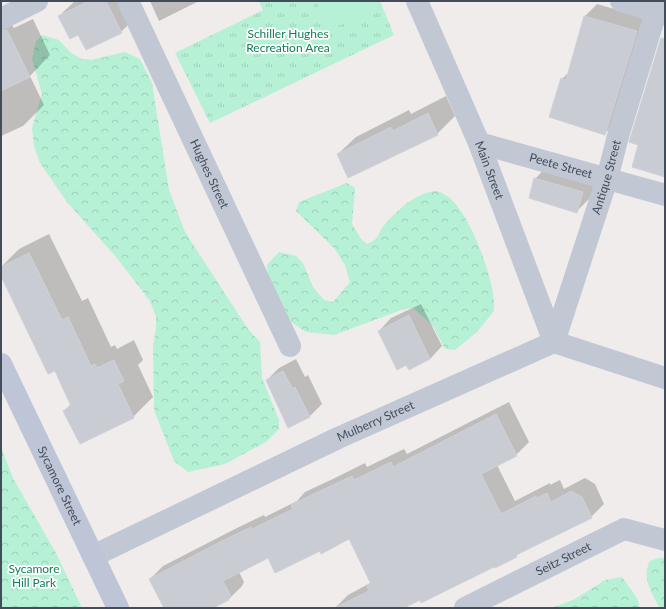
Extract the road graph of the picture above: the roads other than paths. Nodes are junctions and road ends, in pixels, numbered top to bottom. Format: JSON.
{"nodes":[{"id":1,"x":37,"y":1,"type":"edge"},
{"id":2,"x":128,"y":1,"type":"edge"},
{"id":3,"x":417,"y":1,"type":"edge"},
{"id":4,"x":620,"y":1,"type":"edge"},
{"id":5,"x":661,"y":13,"type":"edge"},
{"id":6,"x":1,"y":19,"type":"edge"},
{"id":7,"x":479,"y":143,"type":"junction"},
{"id":8,"x":607,"y":179,"type":"junction"},
{"id":9,"x":665,"y":195,"type":"edge"},
{"id":10,"x":554,"y":342,"type":"junction"},
{"id":11,"x":290,"y":346,"type":"dead end"},
{"id":12,"x":1,"y":364,"type":"edge"},
{"id":13,"x":665,"y":378,"type":"edge"},
{"id":14,"x":665,"y":540,"type":"edge"},
{"id":15,"x":93,"y":556,"type":"junction"},
{"id":16,"x":118,"y":608,"type":"edge"},
{"id":17,"x":465,"y":608,"type":"edge"}],
"edges":[{"from":1,"to":6,"type":"street"},
{"from":2,"to":11,"type":"street","name":"Hughes Street"},
{"from":3,"to":7,"type":"street","name":"Main Street"},
{"from":4,"to":5,"type":"street"},
{"from":5,"to":8,"type":"street","name":"Antique Street"},
{"from":7,"to":8,"type":"street","name":"Peete Street"},
{"from":7,"to":10,"type":"street","name":"Main Street"},
{"from":8,"to":9,"type":"street","name":"Peete Street"},
{"from":8,"to":10,"type":"street","name":"Antique Street"},
{"from":10,"to":13,"type":"street"},
{"from":10,"to":15,"type":"street","name":"Mulberry Street"},
{"from":12,"to":15,"type":"main road","name":"Sycamore Street"},
{"from":14,"to":17,"type":"street","name":"Seitz Street"},
{"from":15,"to":16,"type":"main road","name":"Sycamore Street"}]}
